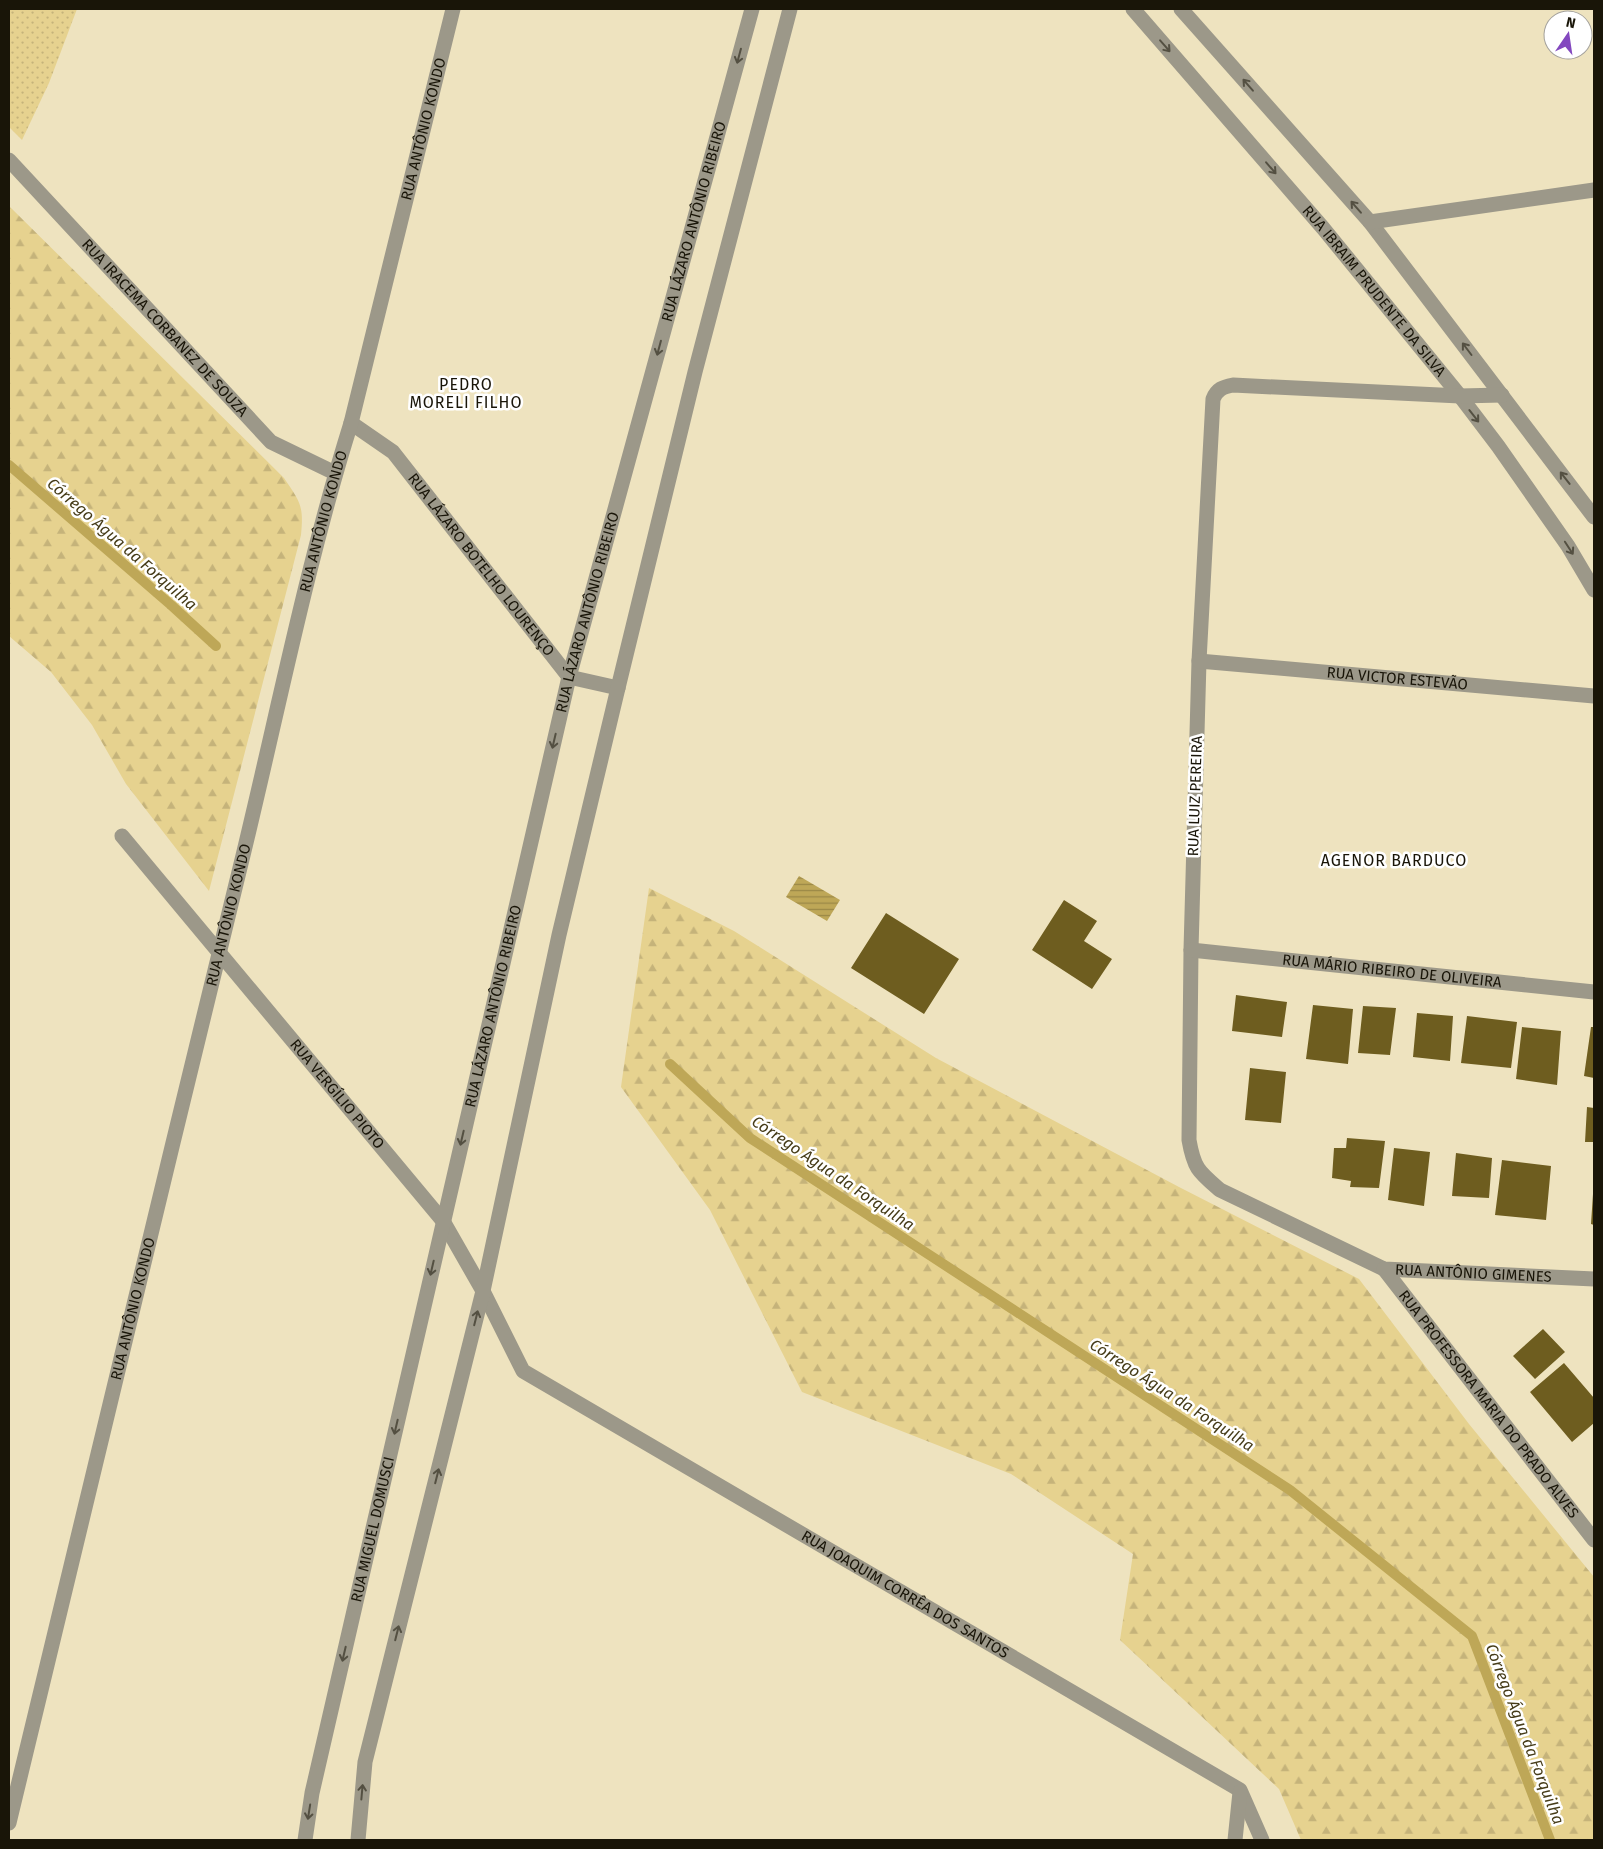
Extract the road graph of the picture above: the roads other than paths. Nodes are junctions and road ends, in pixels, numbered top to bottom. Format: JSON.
{"nodes":[{"id":1,"x":453,"y":9,"type":"edge"},
{"id":2,"x":752,"y":9,"type":"edge"},
{"id":3,"x":790,"y":9,"type":"edge"},
{"id":4,"x":1133,"y":9,"type":"edge"},
{"id":5,"x":1181,"y":9,"type":"edge"},
{"id":6,"x":9,"y":160,"type":"edge"},
{"id":7,"x":1594,"y":190,"type":"edge"},
{"id":8,"x":1370,"y":222,"type":"junction"},
{"id":9,"x":1502,"y":395,"type":"junction"},
{"id":10,"x":1460,"y":396,"type":"junction"},
{"id":11,"x":351,"y":423,"type":"junction"},
{"id":12,"x":336,"y":473,"type":"junction"},
{"id":13,"x":1593,"y":512,"type":"edge"},
{"id":14,"x":1594,"y":590,"type":"edge"},
{"id":15,"x":1199,"y":661,"type":"junction"},
{"id":16,"x":569,"y":677,"type":"junction"},
{"id":17,"x":618,"y":688,"type":"junction"},
{"id":18,"x":1594,"y":696,"type":"edge"},
{"id":19,"x":122,"y":836,"type":"dead end"},
{"id":20,"x":1191,"y":950,"type":"junction"},
{"id":21,"x":220,"y":952,"type":"junction"},
{"id":22,"x":1594,"y":992,"type":"edge"},
{"id":23,"x":1220,"y":1190,"type":"joint"},
{"id":24,"x":443,"y":1221,"type":"junction"},
{"id":25,"x":1384,"y":1269,"type":"junction"},
{"id":26,"x":1594,"y":1279,"type":"edge"},
{"id":27,"x":483,"y":1292,"type":"junction"},
{"id":28,"x":524,"y":1371,"type":"joint"},
{"id":29,"x":1594,"y":1540,"type":"edge"},
{"id":30,"x":1240,"y":1790,"type":"junction"},
{"id":31,"x":9,"y":1823,"type":"edge"},
{"id":32,"x":305,"y":1840,"type":"edge"},
{"id":33,"x":358,"y":1840,"type":"edge"},
{"id":34,"x":1235,"y":1840,"type":"edge"},
{"id":35,"x":1262,"y":1840,"type":"edge"}],
"edges":[{"from":1,"to":11,"type":"street","name":"RUA ANTÔNIO KONDO"},
{"from":2,"to":16,"type":"street","name":"RUA LÁZARO ANTÔNIO RIBEIRO","one_way":true},
{"from":3,"to":17,"type":"street"},
{"from":4,"to":10,"type":"street","name":"RUA IBRAIM PRUDENTE DA SILVA","one_way":true},
{"from":8,"to":5,"type":"street","one_way":true},
{"from":6,"to":12,"type":"street","name":"RUA IRACEMA CORBANEZ DE SOUZA"},
{"from":7,"to":8,"type":"street"},
{"from":9,"to":8,"type":"street","one_way":true},
{"from":9,"to":10,"type":"street"},
{"from":13,"to":9,"type":"street","one_way":true},
{"from":10,"to":14,"type":"street","name":"RUA IBRAIM PRUDENTE DA SILVA","one_way":true},
{"from":10,"to":15,"type":"street","name":"RUA LUIZ PEREIRA"},
{"from":11,"to":12,"type":"street","name":"RUA ANTÔNIO KONDO"},
{"from":11,"to":16,"type":"street","name":"RUA LÁZARO BOTELHO LOURENÇO"},
{"from":12,"to":21,"type":"street","name":"RUA ANTÔNIO KONDO"},
{"from":15,"to":18,"type":"street","name":"RUA VICTOR ESTEVÃO"},
{"from":15,"to":20,"type":"street","name":"RUA LUIZ PEREIRA"},
{"from":16,"to":17,"type":"street"},
{"from":16,"to":24,"type":"street","name":"RUA LÁZARO ANTÔNIO RIBEIRO","one_way":true},
{"from":17,"to":27,"type":"street"},
{"from":19,"to":21,"type":"street","name":"RUA VERGÍLIO PIOTO"},
{"from":20,"to":22,"type":"street","name":"RUA MÁRIO RIBEIRO DE OLIVEIRA"},
{"from":20,"to":23,"type":"street","name":"RUA LUIZ PEREIRA"},
{"from":21,"to":24,"type":"street","name":"RUA VERGÍLIO PIOTO"},
{"from":21,"to":31,"type":"street","name":"RUA ANTÔNIO KONDO"},
{"from":23,"to":25,"type":"street","name":"RUA ANTÔNIO GIMENES"},
{"from":24,"to":27,"type":"street","name":"RUA VERGÍLIO PIOTO"},
{"from":24,"to":32,"type":"street","name":"RUA MIGUEL DOMUSCI","one_way":true},
{"from":25,"to":26,"type":"street","name":"RUA ANTÔNIO GIMENES"},
{"from":25,"to":29,"type":"street","name":"RUA PROFESSORA MARIA DO PRADO ALVES"},
{"from":27,"to":28,"type":"street","name":"RUA VERGÍLIO PIOTO"},
{"from":33,"to":27,"type":"street","one_way":true},
{"from":28,"to":30,"type":"street","name":"RUA JOAQUIM CORRÊA DOS SANTOS"},
{"from":30,"to":34,"type":"street"},
{"from":30,"to":35,"type":"street"}]}
